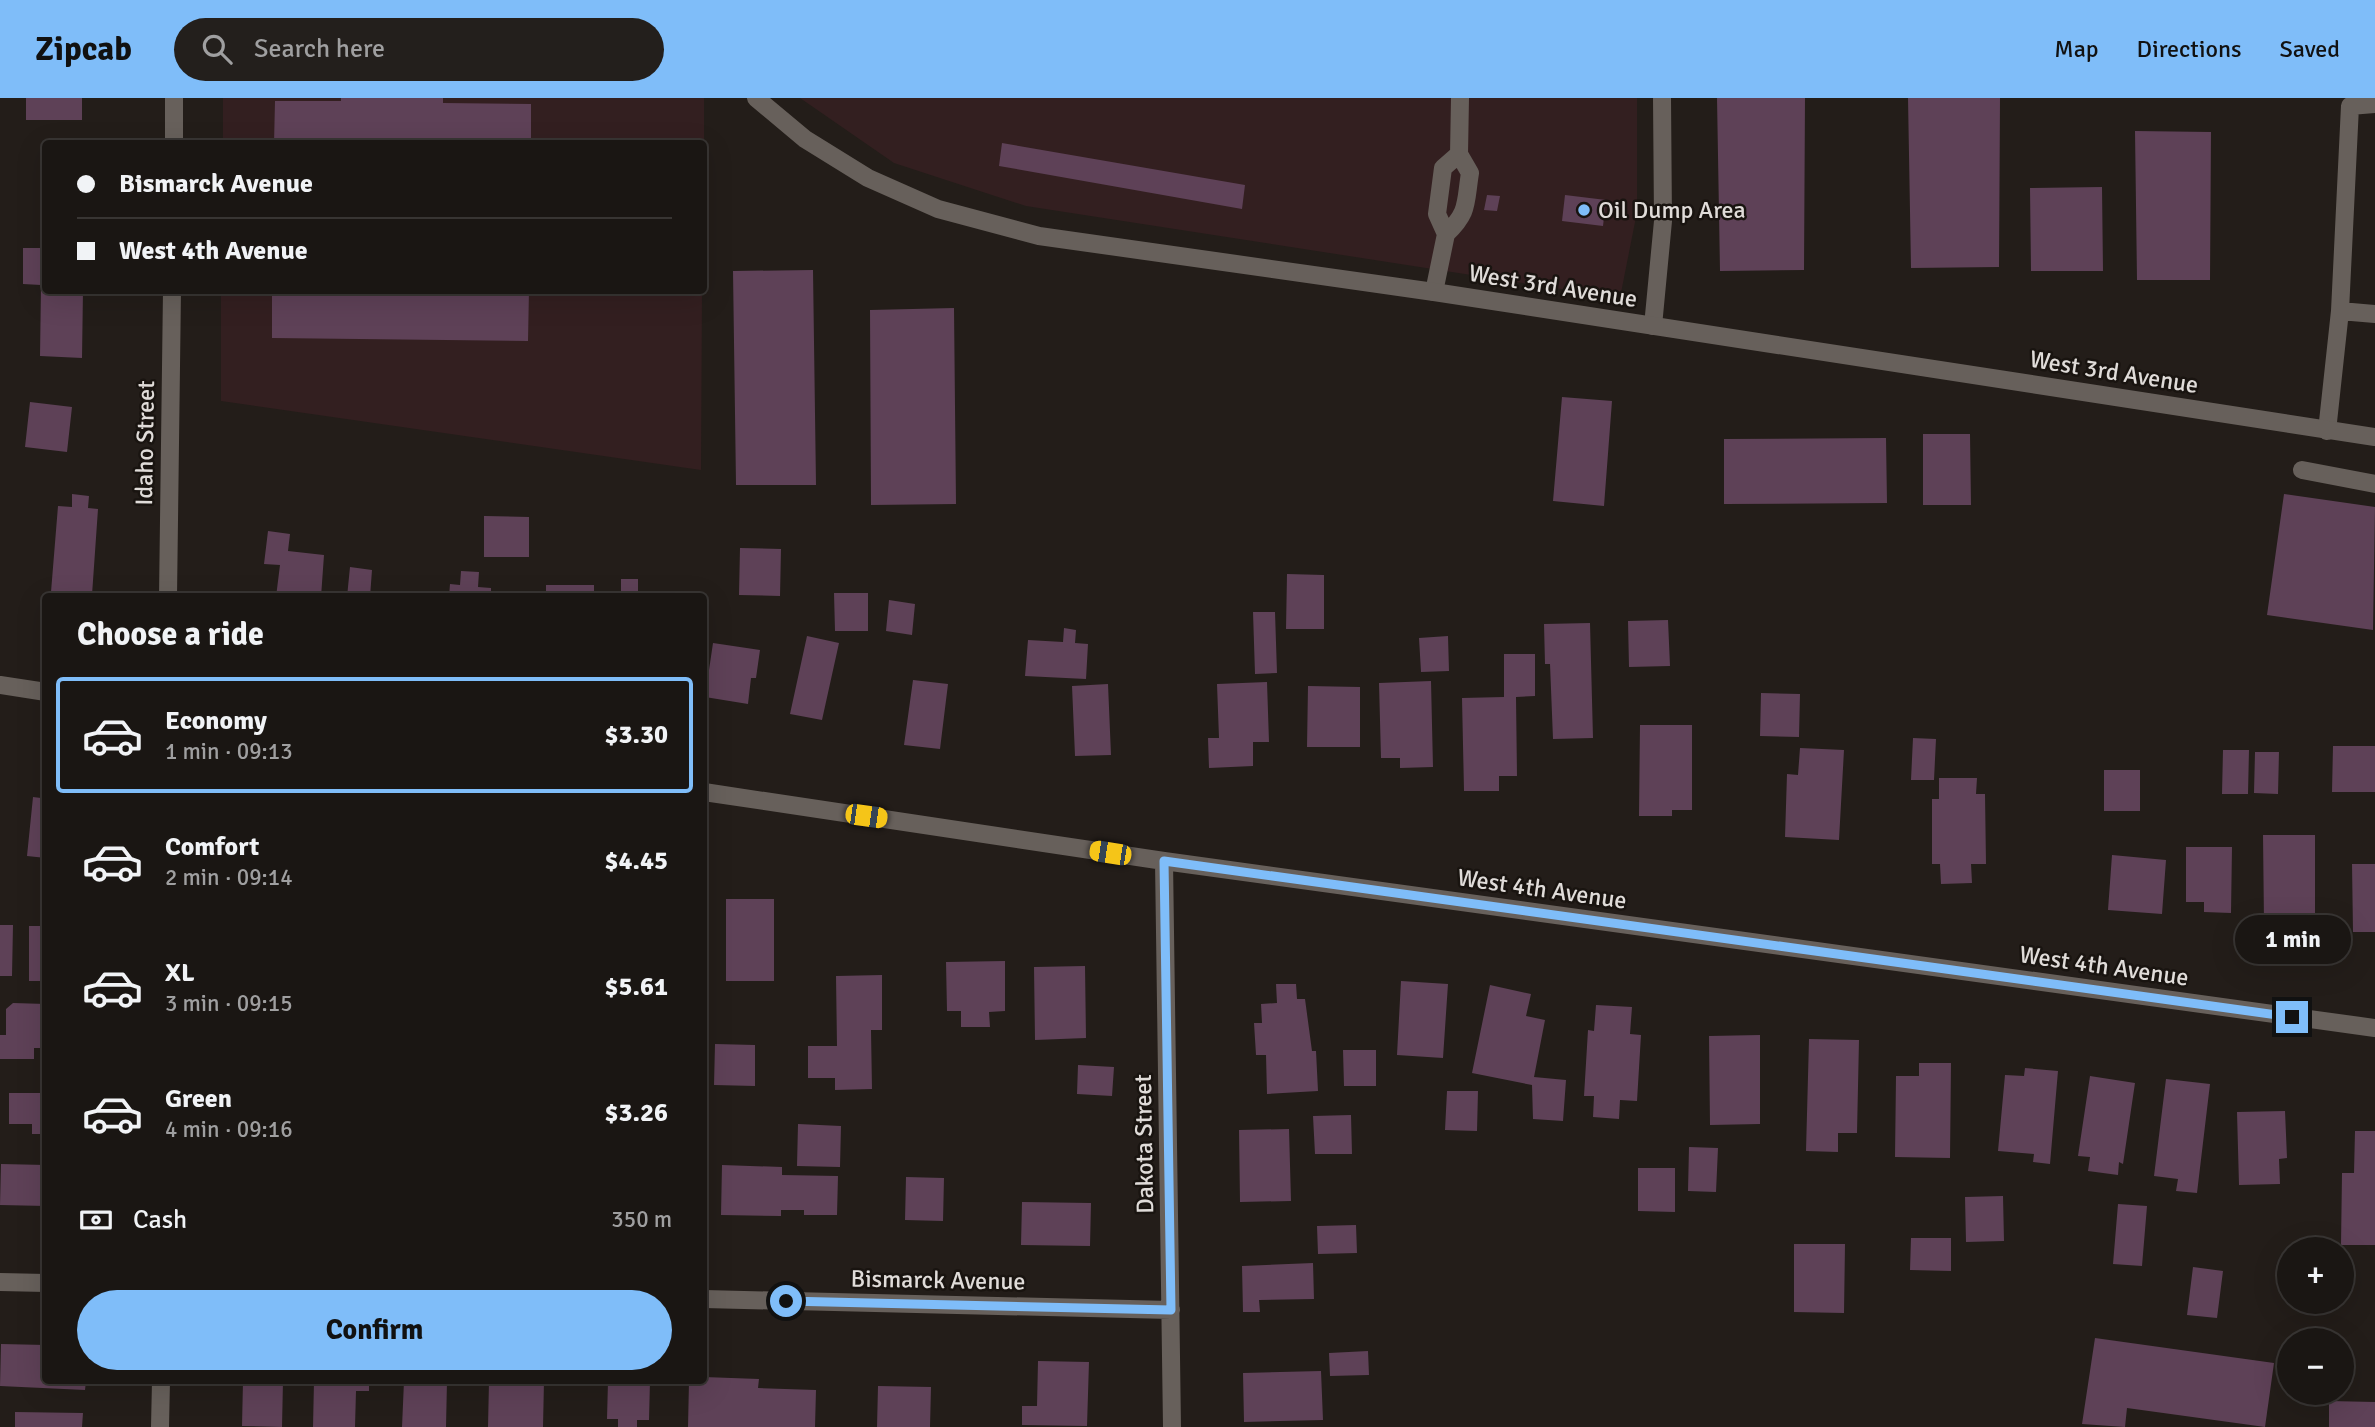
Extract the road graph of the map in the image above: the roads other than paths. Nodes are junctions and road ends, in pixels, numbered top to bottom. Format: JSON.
{"nodes":[{"id":1,"x":174,"y":98,"type":"edge"},
{"id":2,"x":756,"y":98,"type":"edge"},
{"id":3,"x":1460,"y":98,"type":"edge"},
{"id":4,"x":1662,"y":98,"type":"edge"},
{"id":5,"x":2375,"y":104,"type":"edge"},
{"id":6,"x":174,"y":140,"type":"edge"},
{"id":7,"x":1459,"y":154,"type":"junction"},
{"id":8,"x":1446,"y":234,"type":"junction"},
{"id":9,"x":1434,"y":292,"type":"junction"},
{"id":10,"x":172,"y":294,"type":"edge"},
{"id":11,"x":2340,"y":311,"type":"junction"},
{"id":12,"x":2375,"y":314,"type":"edge"},
{"id":13,"x":1653,"y":326,"type":"junction"},
{"id":14,"x":2327,"y":431,"type":"junction"},
{"id":15,"x":2375,"y":437,"type":"edge"},
{"id":16,"x":2302,"y":470,"type":"dead end"},
{"id":17,"x":2375,"y":484,"type":"edge"},
{"id":18,"x":168,"y":593,"type":"edge"},
{"id":19,"x":0,"y":685,"type":"edge"},
{"id":20,"x":42,"y":691,"type":"edge"},
{"id":21,"x":707,"y":792,"type":"edge"},
{"id":22,"x":1164,"y":861,"type":"junction"},
{"id":23,"x":2375,"y":1028,"type":"edge"},
{"id":24,"x":0,"y":1282,"type":"edge"},
{"id":25,"x":42,"y":1283,"type":"edge"},
{"id":26,"x":707,"y":1299,"type":"edge"},
{"id":27,"x":1171,"y":1310,"type":"junction"},
{"id":28,"x":161,"y":1384,"type":"edge"},
{"id":29,"x":160,"y":1427,"type":"edge"},
{"id":30,"x":1172,"y":1427,"type":"edge"}],
"edges":[{"from":1,"to":6,"type":"street"},
{"from":2,"to":9,"type":"street","name":"West 3rd Avenue"},
{"from":3,"to":7,"type":"street"},
{"from":4,"to":13,"type":"street"},
{"from":5,"to":11,"type":"street"},
{"from":7,"to":8,"type":"street"},
{"from":7,"to":8,"type":"street"},
{"from":8,"to":9,"type":"street"},
{"from":9,"to":13,"type":"street","name":"West 3rd Avenue"},
{"from":10,"to":18,"type":"street","name":"Idaho Street"},
{"from":11,"to":12,"type":"street"},
{"from":11,"to":14,"type":"street"},
{"from":13,"to":14,"type":"street","name":"West 3rd Avenue"},
{"from":14,"to":15,"type":"street","name":"West 3rd Avenue"},
{"from":16,"to":17,"type":"street"},
{"from":19,"to":20,"type":"street"},
{"from":21,"to":22,"type":"street","name":"West 4th Avenue"},
{"from":22,"to":23,"type":"street","name":"West 4th Avenue"},
{"from":22,"to":27,"type":"street","name":"Dakota Street"},
{"from":24,"to":25,"type":"street"},
{"from":26,"to":27,"type":"street","name":"Bismarck Avenue"},
{"from":27,"to":30,"type":"street","name":"Dakota Street"},
{"from":28,"to":29,"type":"street"}]}
